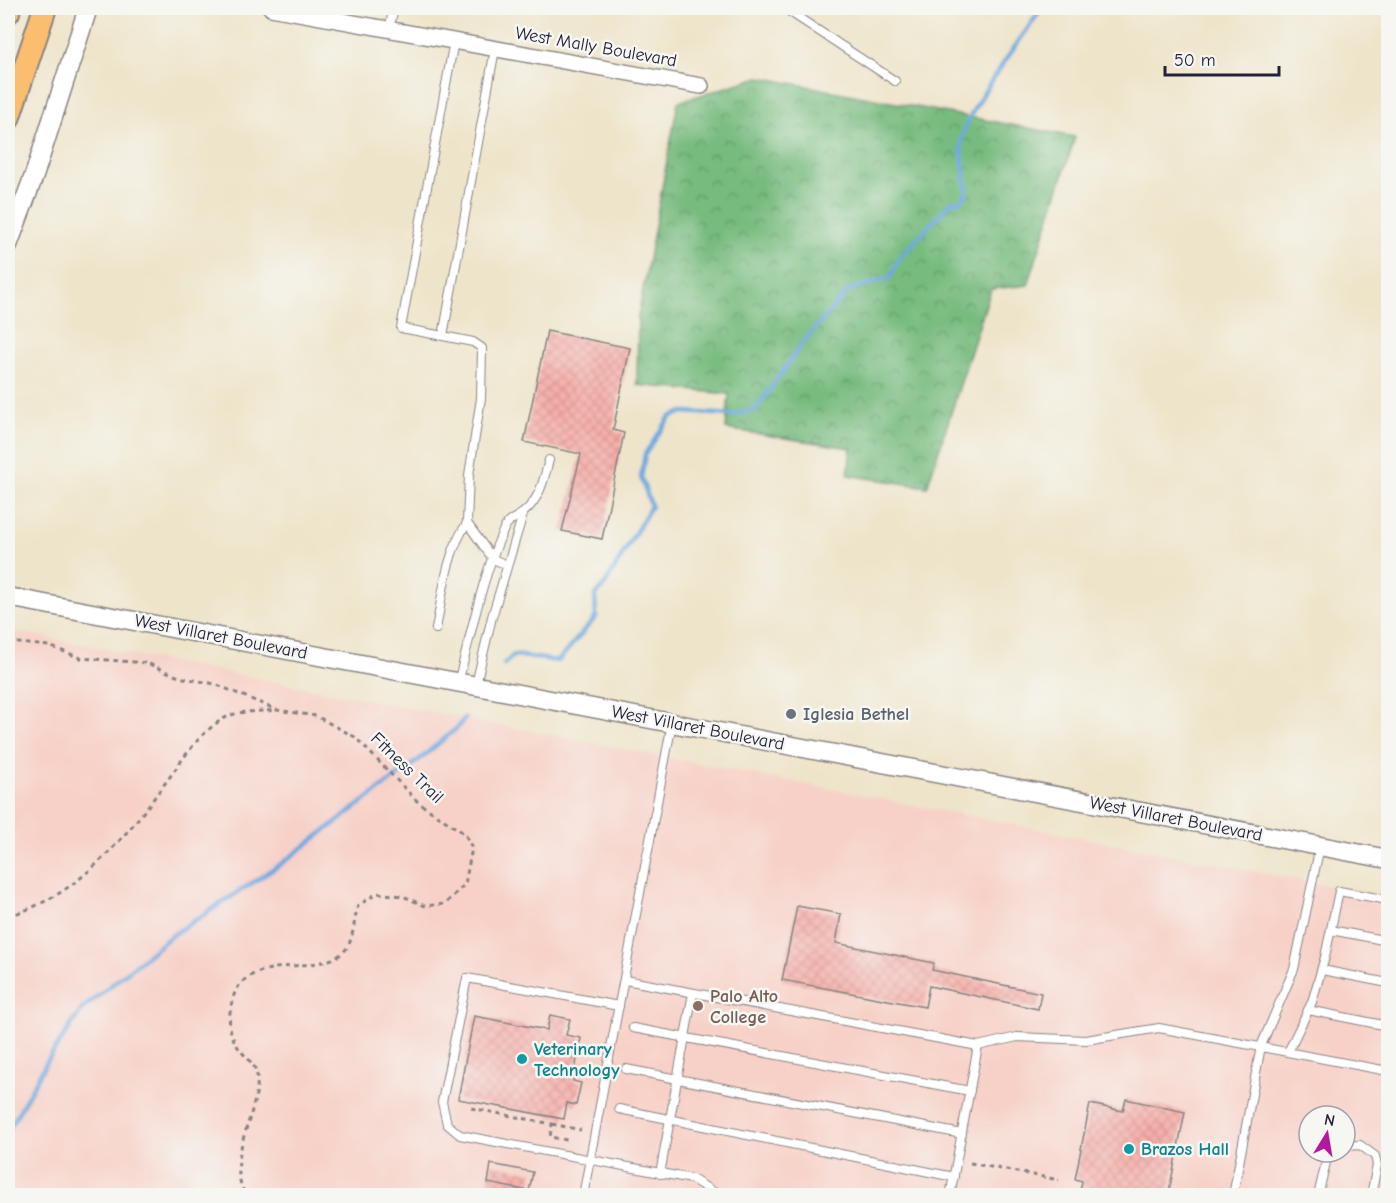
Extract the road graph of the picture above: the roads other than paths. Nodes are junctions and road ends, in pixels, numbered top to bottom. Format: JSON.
{"nodes":[{"id":1,"x":9,"y":8,"type":"edge"},
{"id":2,"x":45,"y":8,"type":"edge"},
{"id":3,"x":88,"y":8,"type":"edge"},
{"id":4,"x":271,"y":8,"type":"edge"},
{"id":5,"x":394,"y":8,"type":"edge"},
{"id":6,"x":784,"y":8,"type":"edge"},
{"id":7,"x":8,"y":12,"type":"edge"},
{"id":8,"x":389,"y":29,"type":"junction"},
{"id":9,"x":454,"y":41,"type":"junction"},
{"id":10,"x":495,"y":48,"type":"junction"},
{"id":11,"x":895,"y":81,"type":"dead end"},
{"id":12,"x":701,"y":86,"type":"dead end"},
{"id":13,"x":8,"y":119,"type":"edge"},
{"id":14,"x":8,"y":245,"type":"edge"},
{"id":15,"x":443,"y":336,"type":"junction"},
{"id":16,"x":549,"y":460,"type":"dead end"},
{"id":17,"x":522,"y":514,"type":"junction"},
{"id":18,"x":467,"y":524,"type":"junction"},
{"id":19,"x":493,"y":559,"type":"junction"},
{"id":20,"x":507,"y":565,"type":"junction"},
{"id":21,"x":8,"y":597,"type":"edge"},
{"id":22,"x":436,"y":629,"type":"dead end"},
{"id":23,"x":467,"y":684,"type":"junction"},
{"id":24,"x":672,"y":723,"type":"junction"},
{"id":25,"x":1320,"y":846,"type":"junction"},
{"id":26,"x":1389,"y":859,"type":"edge"},
{"id":27,"x":1389,"y":900,"type":"edge"},
{"id":28,"x":1331,"y":930,"type":"junction"},
{"id":29,"x":1389,"y":941,"type":"edge"},
{"id":30,"x":1322,"y":970,"type":"junction"},
{"id":31,"x":625,"y":980,"type":"junction"},
{"id":32,"x":1389,"y":983,"type":"edge"},
{"id":33,"x":693,"y":993,"type":"junction"},
{"id":34,"x":619,"y":1006,"type":"junction"},
{"id":35,"x":1308,"y":1010,"type":"junction"},
{"id":36,"x":1389,"y":1026,"type":"edge"},
{"id":37,"x":633,"y":1028,"type":"dead end"},
{"id":38,"x":685,"y":1038,"type":"junction"},
{"id":39,"x":978,"y":1046,"type":"junction"},
{"id":40,"x":1261,"y":1046,"type":"junction"},
{"id":41,"x":1288,"y":1052,"type":"junction"},
{"id":42,"x":626,"y":1069,"type":"dead end"},
{"id":43,"x":1389,"y":1071,"type":"edge"},
{"id":44,"x":678,"y":1079,"type":"junction"},
{"id":45,"x":970,"y":1091,"type":"junction"},
{"id":46,"x":619,"y":1109,"type":"dead end"},
{"id":47,"x":670,"y":1120,"type":"junction"},
{"id":48,"x":962,"y":1134,"type":"junction"},
{"id":49,"x":1357,"y":1145,"type":"edge"},
{"id":50,"x":590,"y":1160,"type":"junction"},
{"id":51,"x":1326,"y":1164,"type":"edge"},
{"id":52,"x":660,"y":1174,"type":"junction"},
{"id":53,"x":954,"y":1177,"type":"junction"},
{"id":54,"x":584,"y":1196,"type":"edge"},
{"id":55,"x":720,"y":1196,"type":"edge"},
{"id":56,"x":950,"y":1196,"type":"edge"},
{"id":57,"x":1233,"y":1196,"type":"edge"},
{"id":58,"x":1318,"y":1196,"type":"edge"},
{"id":59,"x":1371,"y":1196,"type":"edge"}],
"edges":[{"from":1,"to":7,"type":"main road"},
{"from":2,"to":13,"type":"main road"},
{"from":3,"to":14,"type":"street"},
{"from":4,"to":8,"type":"street","name":"West Mally Boulevard"},
{"from":5,"to":8,"type":"lane"},
{"from":6,"to":11,"type":"lane"},
{"from":8,"to":9,"type":"street","name":"West Mally Boulevard"},
{"from":9,"to":10,"type":"street","name":"West Mally Boulevard"},
{"from":9,"to":15,"type":"lane"},
{"from":10,"to":12,"type":"street","name":"West Mally Boulevard"},
{"from":10,"to":15,"type":"lane"},
{"from":15,"to":18,"type":"lane"},
{"from":16,"to":17,"type":"lane"},
{"from":17,"to":19,"type":"lane"},
{"from":17,"to":20,"type":"lane"},
{"from":18,"to":19,"type":"lane"},
{"from":18,"to":22,"type":"lane"},
{"from":19,"to":20,"type":"lane"},
{"from":19,"to":23,"type":"lane"},
{"from":20,"to":23,"type":"lane"},
{"from":21,"to":23,"type":"street","name":"West Villaret Boulevard"},
{"from":23,"to":24,"type":"street","name":"West Villaret Boulevard"},
{"from":24,"to":25,"type":"street","name":"West Villaret Boulevard"},
{"from":24,"to":31,"type":"lane"},
{"from":25,"to":26,"type":"street","name":"West Villaret Boulevard"},
{"from":25,"to":40,"type":"lane"},
{"from":27,"to":28,"type":"lane"},
{"from":28,"to":29,"type":"lane"},
{"from":28,"to":30,"type":"lane"},
{"from":30,"to":32,"type":"lane"},
{"from":30,"to":35,"type":"lane"},
{"from":31,"to":33,"type":"lane"},
{"from":31,"to":34,"type":"lane"},
{"from":33,"to":38,"type":"lane"},
{"from":33,"to":39,"type":"lane"},
{"from":34,"to":50,"type":"lane"},
{"from":34,"to":50,"type":"lane"},
{"from":35,"to":36,"type":"lane"},
{"from":35,"to":41,"type":"lane"},
{"from":37,"to":38,"type":"lane"},
{"from":38,"to":44,"type":"lane"},
{"from":38,"to":45,"type":"lane"},
{"from":39,"to":40,"type":"lane"},
{"from":39,"to":45,"type":"lane"},
{"from":40,"to":41,"type":"lane"},
{"from":40,"to":57,"type":"lane"},
{"from":41,"to":43,"type":"lane"},
{"from":42,"to":44,"type":"lane"},
{"from":44,"to":47,"type":"lane"},
{"from":44,"to":48,"type":"lane"},
{"from":45,"to":48,"type":"lane"},
{"from":46,"to":47,"type":"lane"},
{"from":47,"to":52,"type":"lane"},
{"from":47,"to":53,"type":"lane"},
{"from":48,"to":53,"type":"lane"},
{"from":49,"to":59,"type":"lane"},
{"from":50,"to":52,"type":"lane"},
{"from":50,"to":54,"type":"lane"},
{"from":51,"to":58,"type":"lane"},
{"from":52,"to":55,"type":"lane"},
{"from":53,"to":56,"type":"lane"}]}
